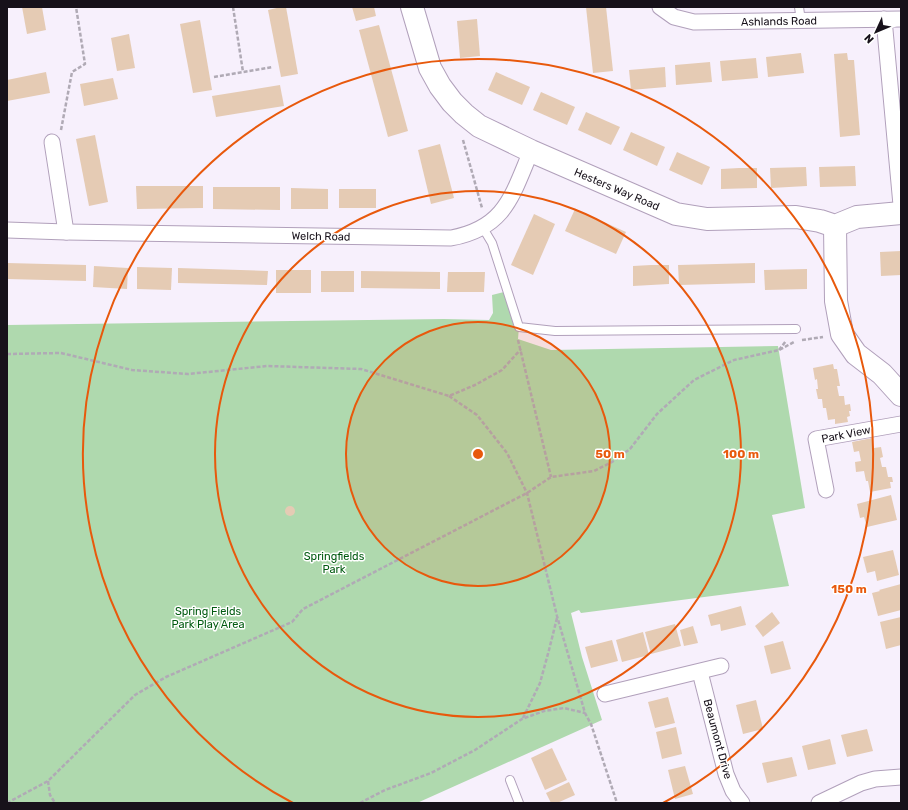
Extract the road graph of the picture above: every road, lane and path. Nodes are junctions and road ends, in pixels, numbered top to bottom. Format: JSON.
{"nodes":[{"id":1,"x":76,"y":7,"type":"edge"},
{"id":2,"x":233,"y":7,"type":"edge"},
{"id":3,"x":412,"y":7,"type":"edge"},
{"id":4,"x":660,"y":7,"type":"edge"},
{"id":5,"x":800,"y":14,"type":"edge"},
{"id":6,"x":884,"y":19,"type":"junction"},
{"id":7,"x":901,"y":19,"type":"edge"},
{"id":8,"x":273,"y":67,"type":"dead end"},
{"id":9,"x":243,"y":72,"type":"junction"},
{"id":10,"x":214,"y":77,"type":"dead end"},
{"id":11,"x":462,"y":135,"type":"dead end"},
{"id":12,"x":52,"y":142,"type":"joint"},
{"id":13,"x":531,"y":151,"type":"junction"},
{"id":14,"x":901,"y":205,"type":"edge"},
{"id":15,"x":901,"y":213,"type":"edge"},
{"id":16,"x":484,"y":226,"type":"junction"},
{"id":17,"x":835,"y":226,"type":"junction"},
{"id":18,"x":7,"y":230,"type":"edge"},
{"id":19,"x":66,"y":232,"type":"junction"},
{"id":20,"x":796,"y":329,"type":"dead end"},
{"id":21,"x":842,"y":334,"type":"junction"},
{"id":22,"x":7,"y":354,"type":"edge"},
{"id":23,"x":901,"y":395,"type":"edge"},
{"id":24,"x":449,"y":396,"type":"junction"},
{"id":25,"x":901,"y":424,"type":"edge"},
{"id":26,"x":551,"y":476,"type":"junction"},
{"id":27,"x":826,"y":490,"type":"dead end"},
{"id":28,"x":527,"y":493,"type":"junction"},
{"id":29,"x":557,"y":616,"type":"junction"},
{"id":30,"x":721,"y":666,"type":"dead end"},
{"id":31,"x":700,"y":672,"type":"junction"},
{"id":32,"x":605,"y":694,"type":"dead end"},
{"id":33,"x":585,"y":713,"type":"junction"},
{"id":34,"x":522,"y":719,"type":"junction"},
{"id":35,"x":901,"y":777,"type":"edge"},
{"id":36,"x":510,"y":780,"type":"dead end"},
{"id":37,"x":48,"y":781,"type":"junction"},
{"id":38,"x":7,"y":803,"type":"edge"},
{"id":39,"x":55,"y":803,"type":"edge"},
{"id":40,"x":360,"y":803,"type":"edge"},
{"id":41,"x":519,"y":803,"type":"edge"},
{"id":42,"x":616,"y":803,"type":"edge"},
{"id":43,"x":742,"y":803,"type":"edge"},
{"id":44,"x":819,"y":803,"type":"edge"}],
"edges":[{"from":1,"to":12,"type":"path"},
{"from":2,"to":9,"type":"path"},
{"from":3,"to":13,"type":"street","name":"Hesters Way Road"},
{"from":4,"to":5,"type":"street","name":"Ashlands Road"},
{"from":5,"to":6,"type":"street","name":"Ashlands Road"},
{"from":6,"to":7,"type":"street","name":"Ashlands Road"},
{"from":6,"to":14,"type":"street"},
{"from":8,"to":9,"type":"path"},
{"from":9,"to":10,"type":"path"},
{"from":11,"to":16,"type":"path"},
{"from":12,"to":19,"type":"street"},
{"from":13,"to":16,"type":"street","name":"Welch Road"},
{"from":13,"to":17,"type":"street","name":"Hesters Way Road"},
{"from":15,"to":17,"type":"street"},
{"from":16,"to":19,"type":"street","name":"Welch Road"},
{"from":16,"to":20,"type":"lane"},
{"from":17,"to":21,"type":"street"},
{"from":18,"to":19,"type":"street","name":"Welch Road"},
{"from":21,"to":23,"type":"street"},
{"from":21,"to":26,"type":"path"},
{"from":22,"to":24,"type":"path"},
{"from":24,"to":26,"type":"path"},
{"from":24,"to":28,"type":"path"},
{"from":25,"to":27,"type":"street","name":"Park View"},
{"from":26,"to":28,"type":"path"},
{"from":28,"to":29,"type":"path"},
{"from":28,"to":37,"type":"path"},
{"from":29,"to":33,"type":"path"},
{"from":29,"to":34,"type":"path"},
{"from":30,"to":31,"type":"street"},
{"from":31,"to":32,"type":"street"},
{"from":31,"to":43,"type":"street","name":"Beaumont Drive"},
{"from":33,"to":34,"type":"path"},
{"from":33,"to":42,"type":"path"},
{"from":34,"to":40,"type":"path"},
{"from":35,"to":44,"type":"street"},
{"from":36,"to":41,"type":"lane"},
{"from":37,"to":38,"type":"path"},
{"from":37,"to":39,"type":"path"}]}
